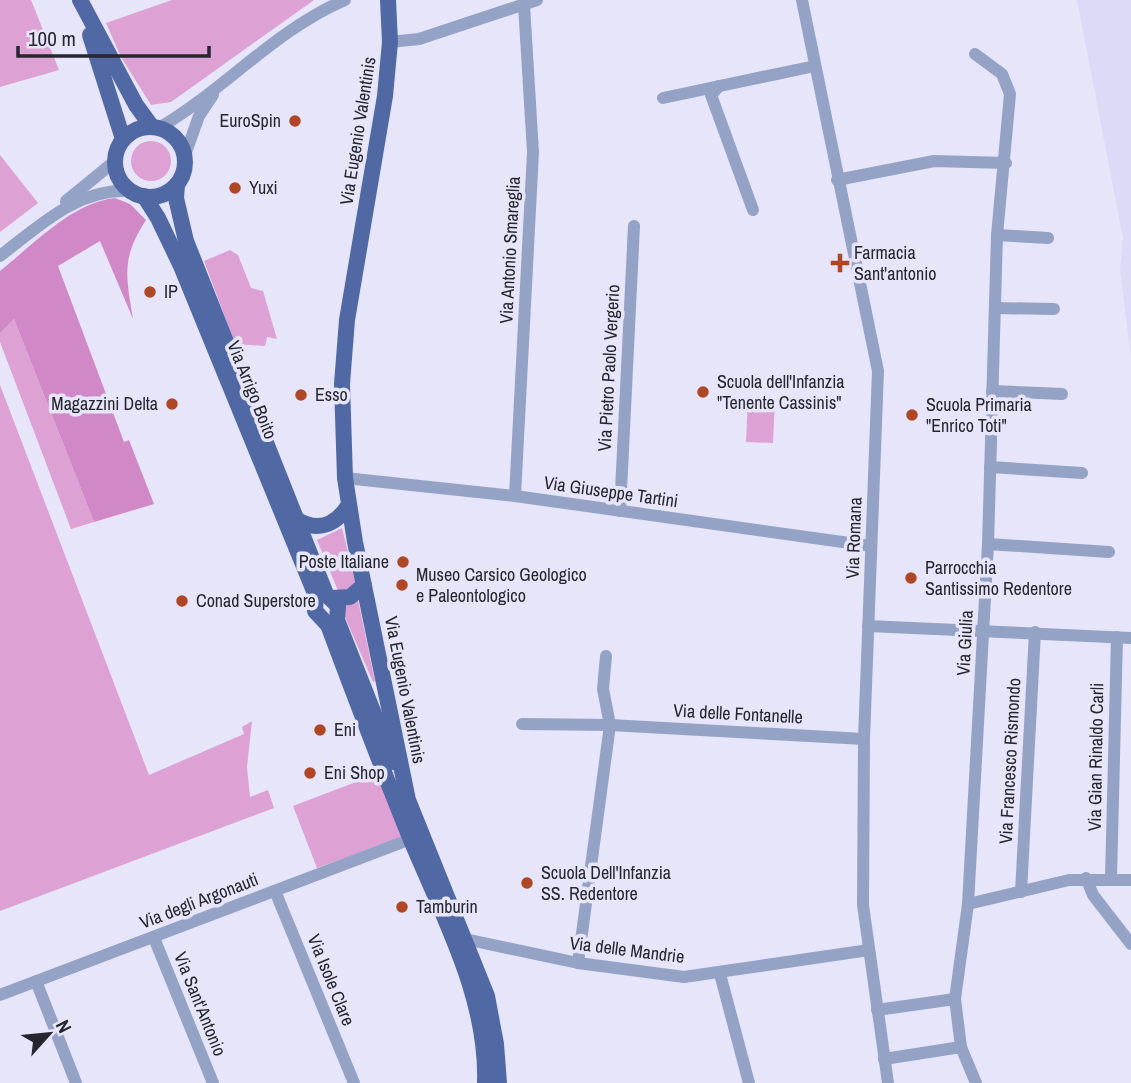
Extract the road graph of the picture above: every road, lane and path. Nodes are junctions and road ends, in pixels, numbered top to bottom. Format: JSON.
{"nodes":[{"id":1,"x":80,"y":0,"type":"edge"},
{"id":2,"x":345,"y":0,"type":"edge"},
{"id":3,"x":388,"y":0,"type":"edge"},
{"id":4,"x":537,"y":0,"type":"edge"},
{"id":5,"x":802,"y":0,"type":"edge"},
{"id":6,"x":524,"y":5,"type":"junction"},
{"id":7,"x":89,"y":21,"type":"junction"},
{"id":8,"x":390,"y":43,"type":"junction"},
{"id":9,"x":975,"y":54,"type":"dead end"},
{"id":10,"x":815,"y":66,"type":"junction"},
{"id":11,"x":218,"y":86,"type":"junction"},
{"id":12,"x":719,"y":86,"type":"junction"},
{"id":13,"x":663,"y":98,"type":"dead end"},
{"id":14,"x":156,"y":127,"type":"junction"},
{"id":15,"x":123,"y":139,"type":"junction"},
{"id":16,"x":185,"y":155,"type":"junction"},
{"id":17,"x":115,"y":161,"type":"junction"},
{"id":18,"x":1006,"y":163,"type":"junction"},
{"id":19,"x":838,"y":180,"type":"junction"},
{"id":20,"x":177,"y":185,"type":"junction"},
{"id":21,"x":137,"y":193,"type":"junction"},
{"id":22,"x":60,"y":210,"type":"junction"},
{"id":23,"x":753,"y":210,"type":"dead end"},
{"id":24,"x":634,"y":226,"type":"dead end"},
{"id":25,"x":997,"y":235,"type":"junction"},
{"id":26,"x":1048,"y":238,"type":"dead end"},
{"id":27,"x":0,"y":256,"type":"edge"},
{"id":28,"x":995,"y":308,"type":"junction"},
{"id":29,"x":1054,"y":309,"type":"dead end"},
{"id":30,"x":992,"y":391,"type":"junction"},
{"id":31,"x":1062,"y":394,"type":"dead end"},
{"id":32,"x":990,"y":467,"type":"junction"},
{"id":33,"x":1082,"y":472,"type":"dead end"},
{"id":34,"x":345,"y":478,"type":"junction"},
{"id":35,"x":515,"y":496,"type":"junction"},
{"id":36,"x":348,"y":506,"type":"junction"},
{"id":37,"x":620,"y":511,"type":"junction"},
{"id":38,"x":296,"y":519,"type":"junction"},
{"id":39,"x":988,"y":544,"type":"junction"},
{"id":40,"x":871,"y":546,"type":"junction"},
{"id":41,"x":1110,"y":552,"type":"dead end"},
{"id":42,"x":364,"y":585,"type":"junction"},
{"id":43,"x":326,"y":599,"type":"junction"},
{"id":44,"x":868,"y":626,"type":"junction"},
{"id":45,"x":983,"y":629,"type":"junction"},
{"id":46,"x":1035,"y":632,"type":"junction"},
{"id":47,"x":1117,"y":637,"type":"junction"},
{"id":48,"x":1131,"y":638,"type":"edge"},
{"id":49,"x":606,"y":656,"type":"dead end"},
{"id":50,"x":522,"y":724,"type":"dead end"},
{"id":51,"x":610,"y":725,"type":"junction"},
{"id":52,"x":864,"y":739,"type":"junction"},
{"id":53,"x":403,"y":802,"type":"junction"},
{"id":54,"x":411,"y":839,"type":"junction"},
{"id":55,"x":1086,"y":878,"type":"junction"},
{"id":56,"x":1111,"y":879,"type":"junction"},
{"id":57,"x":1131,"y":880,"type":"edge"},
{"id":58,"x":275,"y":891,"type":"junction"},
{"id":59,"x":1021,"y":892,"type":"junction"},
{"id":60,"x":968,"y":904,"type":"junction"},
{"id":61,"x":155,"y":938,"type":"junction"},
{"id":62,"x":465,"y":939,"type":"junction"},
{"id":63,"x":1131,"y":944,"type":"edge"},
{"id":64,"x":869,"y":950,"type":"junction"},
{"id":65,"x":578,"y":963,"type":"junction"},
{"id":66,"x":720,"y":974,"type":"junction"},
{"id":67,"x":36,"y":981,"type":"junction"},
{"id":68,"x":0,"y":995,"type":"edge"},
{"id":69,"x":955,"y":999,"type":"junction"},
{"id":70,"x":877,"y":1010,"type":"junction"},
{"id":71,"x":961,"y":1047,"type":"junction"},
{"id":72,"x":884,"y":1059,"type":"junction"},
{"id":73,"x":76,"y":1083,"type":"edge"},
{"id":74,"x":214,"y":1083,"type":"edge"},
{"id":75,"x":354,"y":1083,"type":"edge"},
{"id":76,"x":485,"y":1083,"type":"edge"},
{"id":77,"x":499,"y":1083,"type":"edge"},
{"id":78,"x":749,"y":1083,"type":"edge"},
{"id":79,"x":888,"y":1083,"type":"edge"},
{"id":80,"x":976,"y":1083,"type":"edge"}],
"edges":[{"from":1,"to":7,"type":"main road"},
{"from":2,"to":11,"type":"street"},
{"from":3,"to":8,"type":"main road","name":"Via Eugenio Valentinis"},
{"from":4,"to":6,"type":"street"},
{"from":5,"to":10,"type":"street","name":"Via Romana"},
{"from":6,"to":8,"type":"street"},
{"from":6,"to":35,"type":"street","name":"Via Antonio Smareglia"},
{"from":7,"to":14,"type":"main road"},
{"from":7,"to":15,"type":"main road"},
{"from":8,"to":34,"type":"main road","name":"Via Eugenio Valentinis"},
{"from":9,"to":18,"type":"street","name":"Via Giulia"},
{"from":10,"to":12,"type":"street"},
{"from":10,"to":19,"type":"street","name":"Via Romana"},
{"from":11,"to":14,"type":"street"},
{"from":11,"to":16,"type":"street"},
{"from":12,"to":13,"type":"street"},
{"from":12,"to":23,"type":"street"},
{"from":14,"to":15,"type":"main road"},
{"from":14,"to":16,"type":"main road"},
{"from":15,"to":17,"type":"main road"},
{"from":16,"to":20,"type":"main road","name":"Via Arrigo Boito"},
{"from":17,"to":21,"type":"main road","name":"Via Arrigo Boito"},
{"from":17,"to":22,"type":"street"},
{"from":18,"to":19,"type":"street"},
{"from":18,"to":25,"type":"street","name":"Via Giulia"},
{"from":19,"to":40,"type":"street","name":"Via Romana"},
{"from":20,"to":21,"type":"main road"},
{"from":20,"to":38,"type":"main road","name":"Via Arrigo Boito"},
{"from":21,"to":22,"type":"street"},
{"from":21,"to":43,"type":"main road","name":"Via Arrigo Boito"},
{"from":22,"to":27,"type":"street"},
{"from":24,"to":37,"type":"street","name":"Via Pietro Paolo Vergerio"},
{"from":25,"to":26,"type":"street"},
{"from":25,"to":28,"type":"street","name":"Via Giulia"},
{"from":28,"to":29,"type":"street"},
{"from":28,"to":30,"type":"street","name":"Via Giulia"},
{"from":30,"to":31,"type":"street"},
{"from":30,"to":32,"type":"street","name":"Via Giulia"},
{"from":32,"to":33,"type":"street"},
{"from":32,"to":39,"type":"street","name":"Via Giulia"},
{"from":34,"to":35,"type":"street","name":"Via Giuseppe Tartini"},
{"from":34,"to":36,"type":"main road","name":"Via Eugenio Valentinis"},
{"from":35,"to":37,"type":"street","name":"Via Giuseppe Tartini"},
{"from":36,"to":38,"type":"main road"},
{"from":36,"to":42,"type":"main road","name":"Via Eugenio Valentinis"},
{"from":37,"to":40,"type":"street","name":"Via Giuseppe Tartini"},
{"from":38,"to":43,"type":"main road","name":"Via Arrigo Boito"},
{"from":39,"to":41,"type":"street"},
{"from":39,"to":45,"type":"street","name":"Via Giulia"},
{"from":40,"to":44,"type":"street","name":"Via Romana"},
{"from":42,"to":43,"type":"main road"},
{"from":42,"to":53,"type":"main road","name":"Via Eugenio Valentinis"},
{"from":43,"to":53,"type":"main road"},
{"from":44,"to":45,"type":"street"},
{"from":44,"to":52,"type":"street","name":"Via Romana"},
{"from":45,"to":46,"type":"street"},
{"from":45,"to":60,"type":"street","name":"Via Giulia"},
{"from":46,"to":47,"type":"street"},
{"from":46,"to":59,"type":"street","name":"Via Francesco Rismondo"},
{"from":47,"to":48,"type":"street"},
{"from":47,"to":56,"type":"street","name":"Via Gian Rinaldo Carli"},
{"from":49,"to":51,"type":"street"},
{"from":50,"to":51,"type":"street","name":"Via delle Fontanelle"},
{"from":51,"to":52,"type":"street","name":"Via delle Fontanelle"},
{"from":51,"to":65,"type":"street"},
{"from":52,"to":64,"type":"street","name":"Via Romana"},
{"from":53,"to":54,"type":"main road","name":"Via Eugenio Valentinis"},
{"from":53,"to":62,"type":"main road","name":"Via Eugenio Valentinis"},
{"from":54,"to":58,"type":"street","name":"Via degli Argonauti"},
{"from":54,"to":76,"type":"main road","name":"Via Eugenio Valentinis"},
{"from":55,"to":56,"type":"street"},
{"from":55,"to":59,"type":"street"},
{"from":55,"to":63,"type":"street"},
{"from":56,"to":57,"type":"street"},
{"from":58,"to":61,"type":"street","name":"Via degli Argonauti"},
{"from":58,"to":75,"type":"street","name":"Via Isole Clare"},
{"from":59,"to":60,"type":"street"},
{"from":60,"to":69,"type":"street","name":"Via Giulia"},
{"from":61,"to":67,"type":"street","name":"Via degli Argonauti"},
{"from":61,"to":74,"type":"street","name":"Via Sant'Antonio"},
{"from":62,"to":65,"type":"street","name":"Via delle Mandrie"},
{"from":62,"to":77,"type":"main road","name":"Via Eugenio Valentinis"},
{"from":64,"to":66,"type":"street","name":"Via delle Mandrie"},
{"from":64,"to":70,"type":"street","name":"Via Romana"},
{"from":65,"to":66,"type":"street","name":"Via delle Mandrie"},
{"from":66,"to":78,"type":"street"},
{"from":67,"to":68,"type":"street","name":"Via degli Argonauti"},
{"from":67,"to":73,"type":"street"},
{"from":69,"to":70,"type":"street"},
{"from":69,"to":71,"type":"street","name":"Via Giulia"},
{"from":70,"to":72,"type":"street","name":"Via Romana"},
{"from":71,"to":72,"type":"street"},
{"from":71,"to":80,"type":"street","name":"Via Giulia"},
{"from":72,"to":79,"type":"street","name":"Via Romana"}]}
